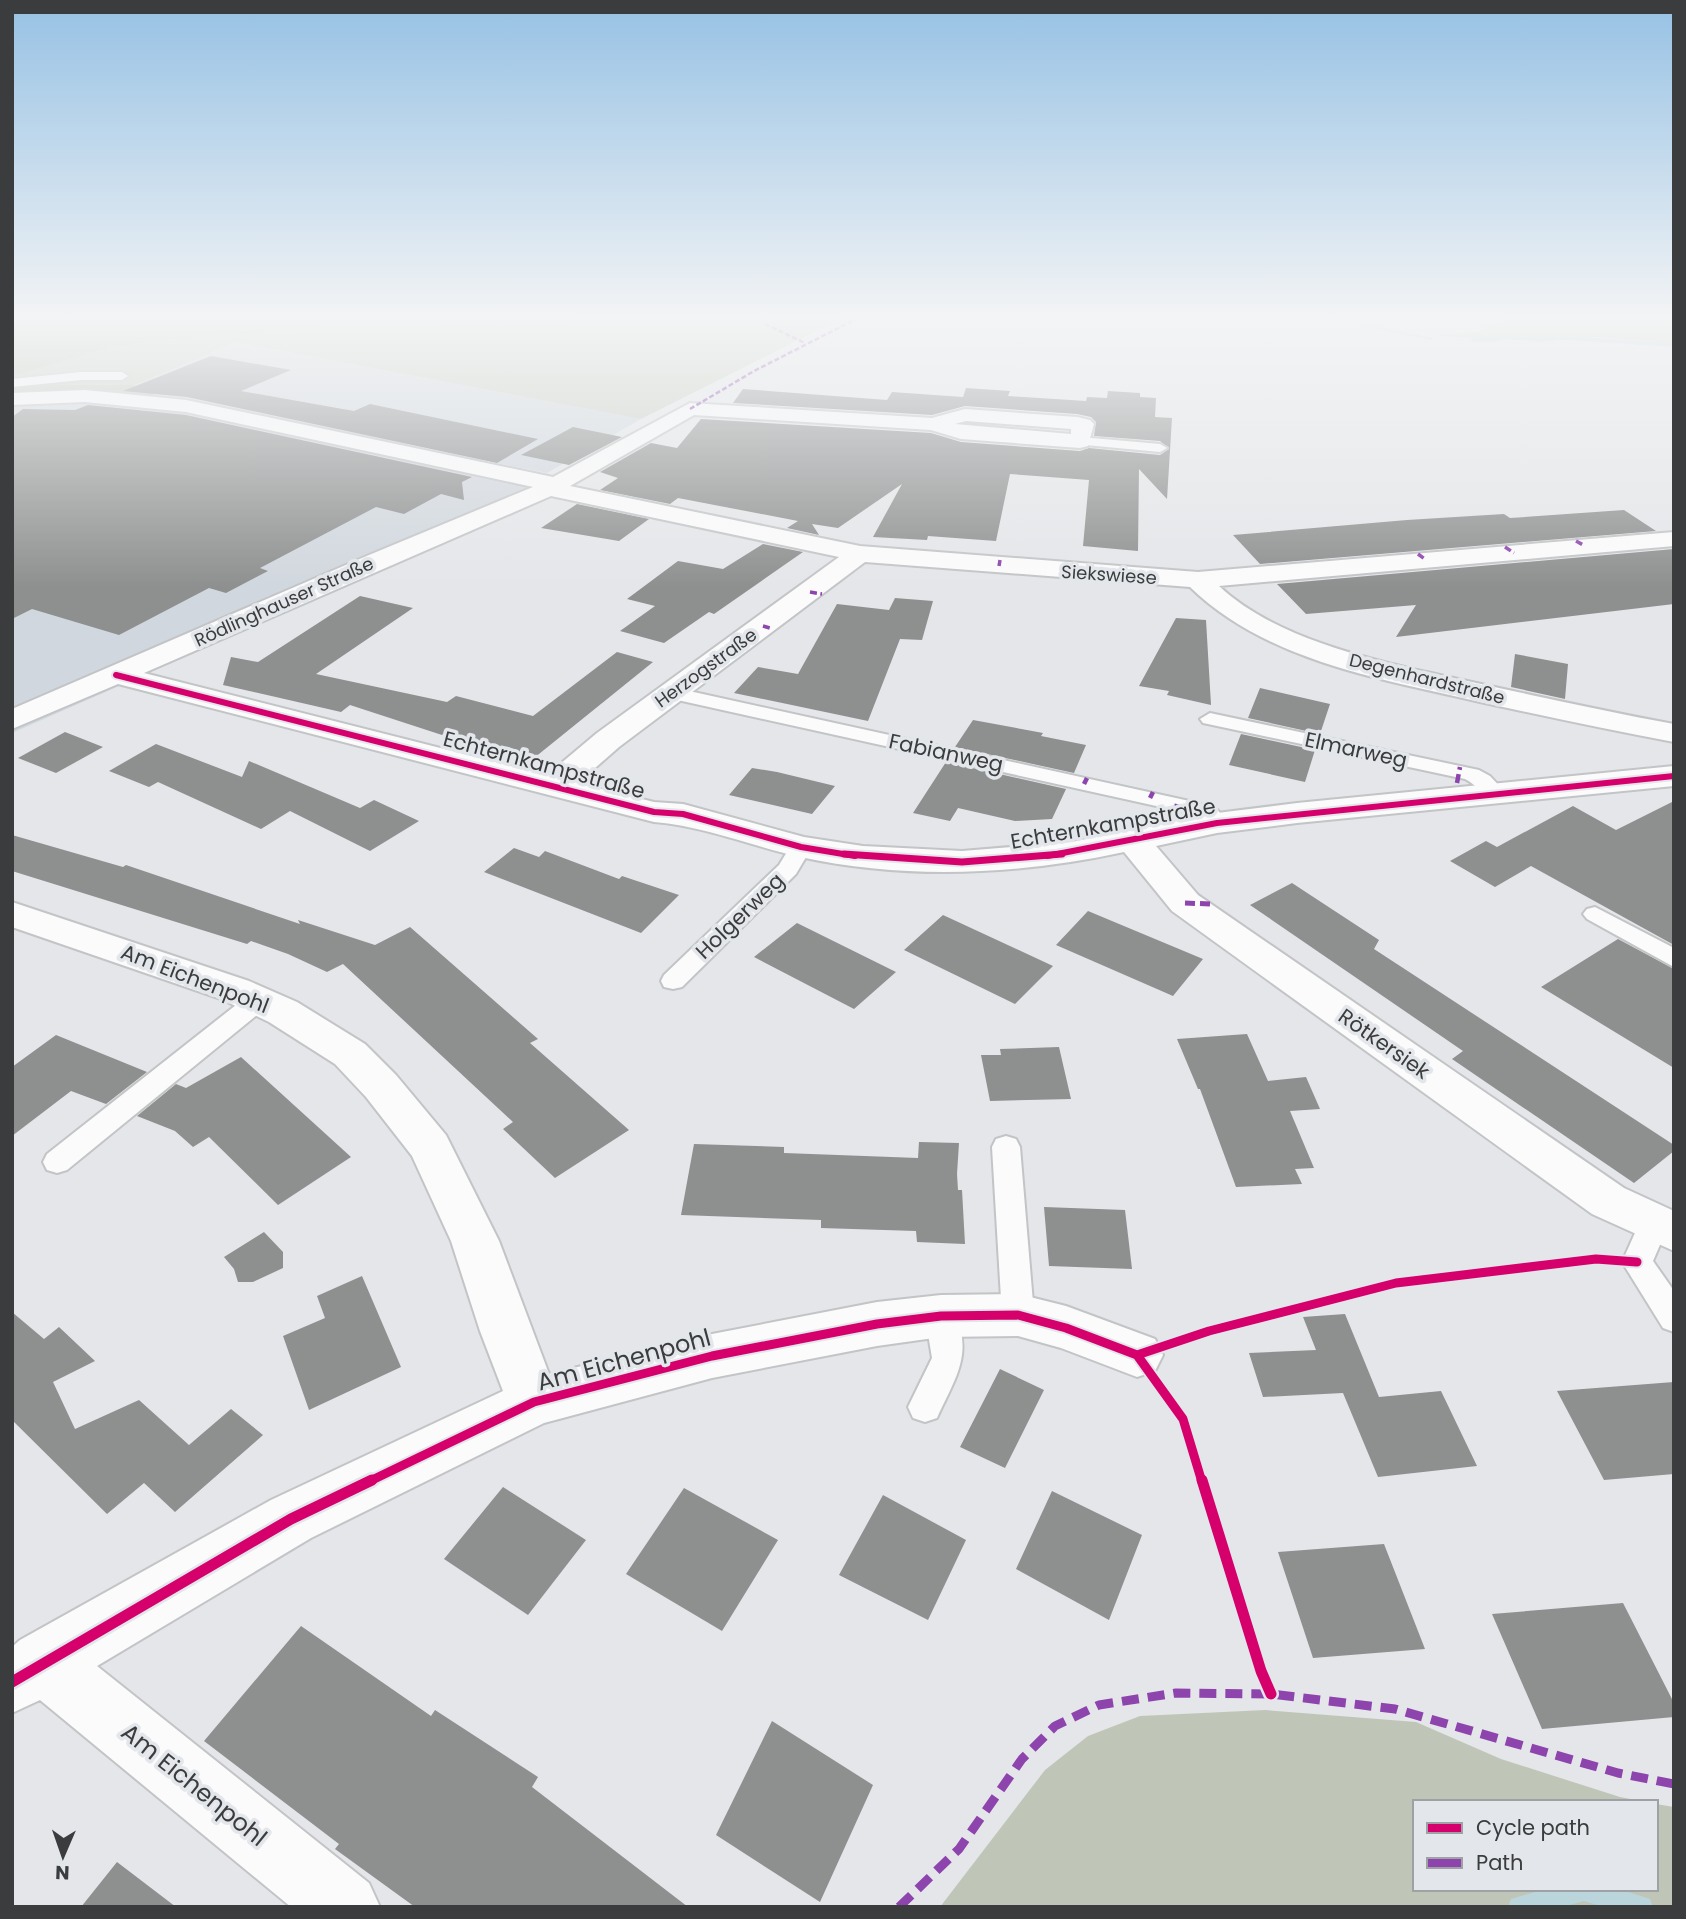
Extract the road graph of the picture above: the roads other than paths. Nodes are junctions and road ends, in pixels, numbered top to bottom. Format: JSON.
{"nodes":[{"id":1,"x":198,"y":409,"type":"edge"},
{"id":2,"x":1080,"y":441,"type":"joint"},
{"id":3,"x":1160,"y":449,"type":"dead end"},
{"id":4,"x":552,"y":487,"type":"junction"},
{"id":5,"x":1674,"y":539,"type":"edge"},
{"id":6,"x":860,"y":554,"type":"junction"},
{"id":7,"x":1198,"y":580,"type":"junction"},
{"id":8,"x":116,"y":676,"type":"junction"},
{"id":9,"x":671,"y":693,"type":"junction"},
{"id":10,"x":1210,"y":719,"type":"dead end"},
{"id":11,"x":12,"y":720,"type":"edge"},
{"id":12,"x":1674,"y":733,"type":"edge"},
{"id":13,"x":1674,"y":776,"type":"edge"},
{"id":14,"x":555,"y":785,"type":"junction"},
{"id":15,"x":1495,"y":793,"type":"junction"},
{"id":16,"x":1217,"y":824,"type":"junction"},
{"id":17,"x":1134,"y":842,"type":"junction"},
{"id":18,"x":801,"y":847,"type":"junction"},
{"id":19,"x":12,"y":914,"type":"edge"},
{"id":20,"x":1595,"y":914,"type":"dead end"},
{"id":21,"x":1674,"y":959,"type":"edge"},
{"id":22,"x":673,"y":981,"type":"dead end"},
{"id":23,"x":259,"y":1000,"type":"junction"},
{"id":24,"x":1006,"y":1147,"type":"dead end"},
{"id":25,"x":66,"y":1151,"type":"dead end"},
{"id":26,"x":1664,"y":1228,"type":"edge"},
{"id":27,"x":1018,"y":1315,"type":"junction"},
{"id":28,"x":941,"y":1316,"type":"junction"},
{"id":29,"x":1674,"y":1318,"type":"edge"},
{"id":30,"x":1137,"y":1355,"type":"dead end"},
{"id":31,"x":534,"y":1402,"type":"junction"},
{"id":32,"x":925,"y":1407,"type":"dead end"},
{"id":33,"x":27,"y":1672,"type":"edge"},
{"id":34,"x":345,"y":1907,"type":"edge"}],
"edges":[{"from":1,"to":4,"type":"street","name":"Siekswiese"},
{"from":2,"to":3,"type":"lane"},
{"from":2,"to":4,"type":"street","name":"Rödlinghauser Straße"},
{"from":4,"to":6,"type":"street","name":"Siekswiese"},
{"from":4,"to":8,"type":"street","name":"Rödlinghauser Straße"},
{"from":5,"to":7,"type":"street","name":"Siekswiese"},
{"from":6,"to":7,"type":"street","name":"Siekswiese"},
{"from":6,"to":9,"type":"street","name":"Herzogstraße"},
{"from":7,"to":12,"type":"street","name":"Degenhardstraße"},
{"from":8,"to":11,"type":"street","name":"Rödlinghauser Straße"},
{"from":8,"to":14,"type":"street","name":"Echternkampstraße"},
{"from":9,"to":14,"type":"street","name":"Herzogstraße"},
{"from":9,"to":16,"type":"lane","name":"Fabianweg"},
{"from":10,"to":15,"type":"lane","name":"Elmarweg"},
{"from":13,"to":15,"type":"street","name":"Echternkampstraße"},
{"from":14,"to":18,"type":"street","name":"Echternkampstraße"},
{"from":15,"to":16,"type":"street","name":"Echternkampstraße"},
{"from":16,"to":17,"type":"street","name":"Echternkampstraße"},
{"from":17,"to":18,"type":"street","name":"Echternkampstraße"},
{"from":17,"to":26,"type":"street","name":"Rötkersiek"},
{"from":18,"to":22,"type":"lane","name":"Holgerweg"},
{"from":19,"to":23,"type":"street","name":"Am Eichenpohl"},
{"from":20,"to":21,"type":"lane"},
{"from":23,"to":25,"type":"lane"},
{"from":23,"to":31,"type":"street","name":"Am Eichenpohl"},
{"from":24,"to":27,"type":"lane"},
{"from":26,"to":29,"type":"lane","name":"Rötkersiek"},
{"from":27,"to":28,"type":"street","name":"Am Eichenpohl"},
{"from":27,"to":30,"type":"street","name":"Am Eichenpohl"},
{"from":28,"to":31,"type":"street","name":"Am Eichenpohl"},
{"from":28,"to":32,"type":"lane"},
{"from":31,"to":33,"type":"street","name":"Am Eichenpohl"},
{"from":33,"to":34,"type":"street","name":"Am Eichenpohl"}]}
